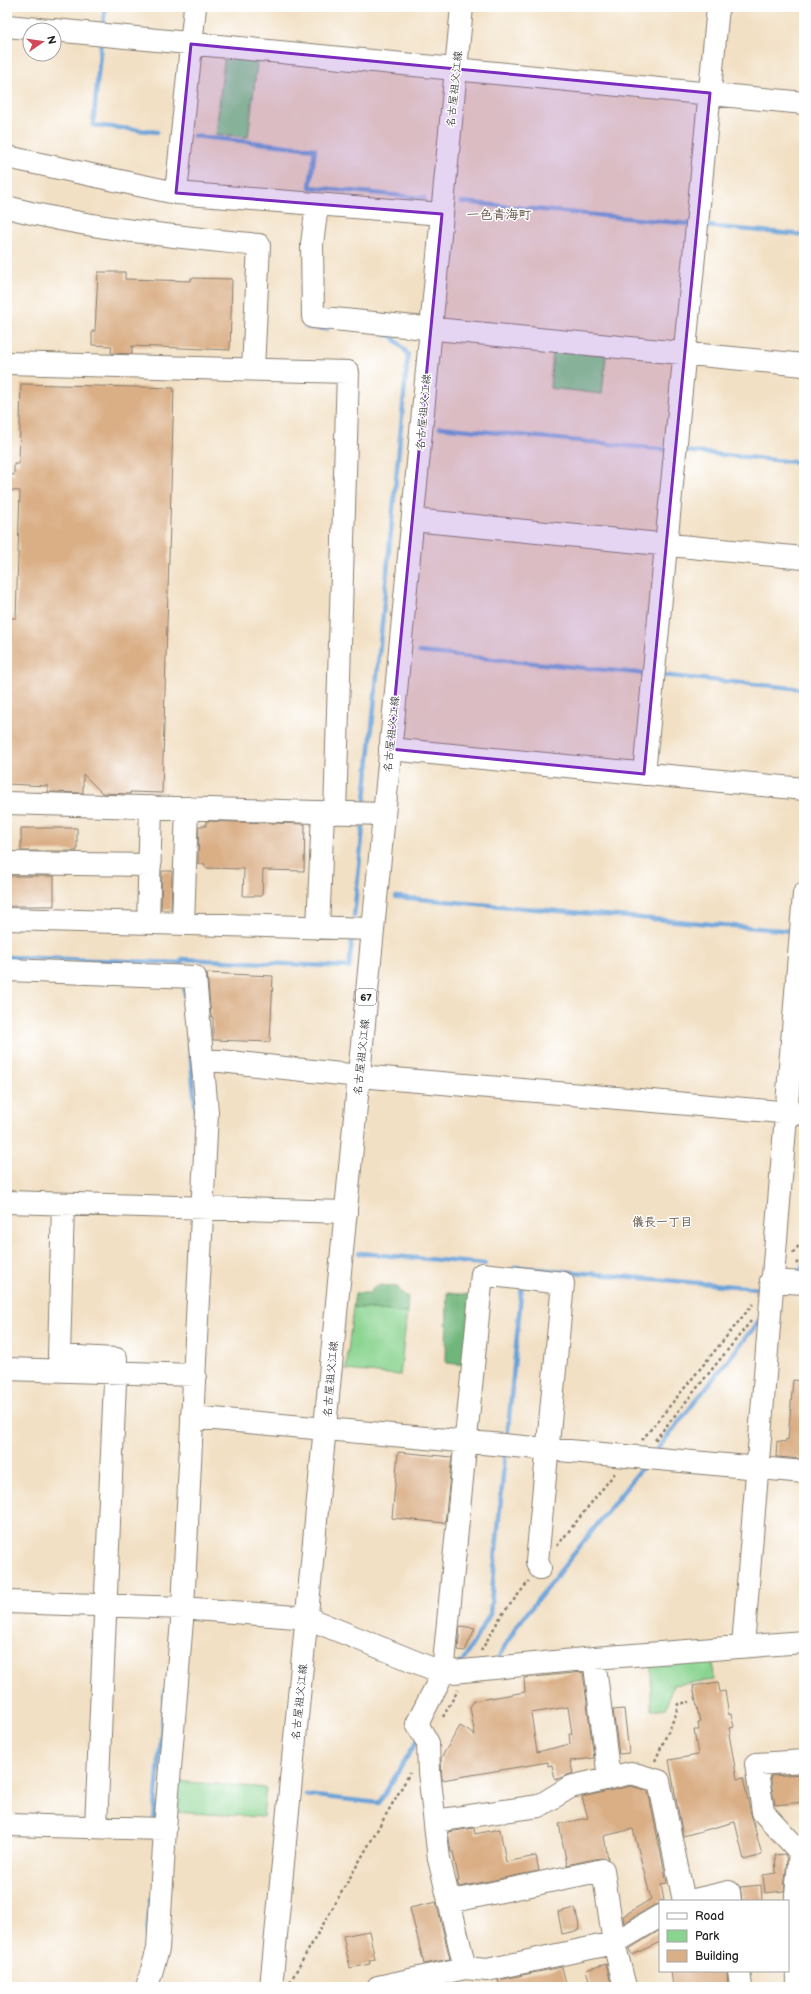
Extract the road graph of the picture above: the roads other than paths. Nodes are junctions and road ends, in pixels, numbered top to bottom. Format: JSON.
{"nodes":[{"id":1,"x":195,"y":7,"type":"edge"},
{"id":2,"x":462,"y":7,"type":"edge"},
{"id":3,"x":718,"y":7,"type":"edge"},
{"id":4,"x":7,"y":26,"type":"edge"},
{"id":5,"x":22,"y":27,"type":"edge"},
{"id":6,"x":62,"y":31,"type":"edge"},
{"id":7,"x":192,"y":44,"type":"junction"},
{"id":8,"x":456,"y":69,"type":"junction"},
{"id":9,"x":710,"y":93,"type":"junction"},
{"id":10,"x":804,"y":103,"type":"edge"},
{"id":11,"x":7,"y":157,"type":"edge"},
{"id":12,"x":176,"y":193,"type":"junction"},
{"id":13,"x":317,"y":205,"type":"junction"},
{"id":14,"x":7,"y":207,"type":"edge"},
{"id":15,"x":442,"y":214,"type":"junction"},
{"id":16,"x":431,"y":328,"type":"junction"},
{"id":17,"x":684,"y":353,"type":"junction"},
{"id":18,"x":7,"y":363,"type":"edge"},
{"id":19,"x":804,"y":365,"type":"edge"},
{"id":20,"x":253,"y":369,"type":"junction"},
{"id":21,"x":413,"y":520,"type":"junction"},
{"id":22,"x":666,"y":545,"type":"junction"},
{"id":23,"x":804,"y":558,"type":"edge"},
{"id":24,"x":390,"y":749,"type":"junction"},
{"id":25,"x":644,"y":774,"type":"junction"},
{"id":26,"x":804,"y":789,"type":"edge"},
{"id":27,"x":7,"y":803,"type":"edge"},
{"id":28,"x":151,"y":807,"type":"junction"},
{"id":29,"x":187,"y":808,"type":"junction"},
{"id":30,"x":329,"y":812,"type":"junction"},
{"id":31,"x":383,"y":814,"type":"junction"},
{"id":32,"x":7,"y":863,"type":"edge"},
{"id":33,"x":150,"y":865,"type":"junction"},
{"id":34,"x":804,"y":894,"type":"edge"},
{"id":35,"x":7,"y":919,"type":"edge"},
{"id":36,"x":148,"y":923,"type":"junction"},
{"id":37,"x":183,"y":924,"type":"junction"},
{"id":38,"x":318,"y":928,"type":"junction"},
{"id":39,"x":373,"y":929,"type":"junction"},
{"id":40,"x":7,"y":970,"type":"edge"},
{"id":41,"x":202,"y":1060,"type":"junction"},
{"id":42,"x":359,"y":1076,"type":"junction"},
{"id":43,"x":795,"y":1113,"type":"edge"},
{"id":44,"x":7,"y":1202,"type":"edge"},
{"id":45,"x":63,"y":1204,"type":"junction"},
{"id":46,"x":202,"y":1208,"type":"junction"},
{"id":47,"x":346,"y":1212,"type":"junction"},
{"id":48,"x":804,"y":1283,"type":"edge"},
{"id":49,"x":775,"y":1286,"type":"junction"},
{"id":50,"x":7,"y":1369,"type":"edge"},
{"id":51,"x":116,"y":1372,"type":"junction"},
{"id":52,"x":195,"y":1375,"type":"junction"},
{"id":53,"x":192,"y":1417,"type":"junction"},
{"id":54,"x":325,"y":1430,"type":"junction"},
{"id":55,"x":466,"y":1443,"type":"junction"},
{"id":56,"x":548,"y":1450,"type":"junction"},
{"id":57,"x":756,"y":1468,"type":"junction"},
{"id":58,"x":804,"y":1472,"type":"edge"},
{"id":59,"x":540,"y":1568,"type":"road end"},
{"id":60,"x":7,"y":1602,"type":"edge"},
{"id":61,"x":106,"y":1605,"type":"junction"},
{"id":62,"x":183,"y":1608,"type":"junction"},
{"id":63,"x":307,"y":1618,"type":"junction"},
{"id":64,"x":804,"y":1642,"type":"edge"},
{"id":65,"x":742,"y":1646,"type":"junction"},
{"id":66,"x":594,"y":1658,"type":"junction"},
{"id":67,"x":443,"y":1674,"type":"junction"},
{"id":68,"x":804,"y":1761,"type":"edge"},
{"id":69,"x":609,"y":1778,"type":"junction"},
{"id":70,"x":435,"y":1821,"type":"junction"},
{"id":71,"x":7,"y":1825,"type":"edge"},
{"id":72,"x":96,"y":1827,"type":"junction"},
{"id":73,"x":165,"y":1829,"type":"junction"},
{"id":74,"x":684,"y":1900,"type":"edge"},
{"id":75,"x":694,"y":1900,"type":"edge"},
{"id":76,"x":730,"y":1900,"type":"edge"},
{"id":77,"x":449,"y":1902,"type":"junction"},
{"id":78,"x":659,"y":1917,"type":"edge"},
{"id":79,"x":614,"y":1943,"type":"junction"},
{"id":80,"x":465,"y":1968,"type":"junction"},
{"id":81,"x":739,"y":1972,"type":"edge"},
{"id":82,"x":489,"y":1978,"type":"edge"},
{"id":83,"x":790,"y":1985,"type":"edge"},
{"id":84,"x":148,"y":1987,"type":"edge"},
{"id":85,"x":271,"y":1987,"type":"edge"},
{"id":86,"x":378,"y":1987,"type":"edge"},
{"id":87,"x":625,"y":1987,"type":"edge"},
{"id":88,"x":741,"y":1987,"type":"edge"}],
"edges":[{"from":1,"to":7,"type":"street"},
{"from":2,"to":8,"type":"street","name":"名古屋祖父江線","number":"67"},
{"from":3,"to":9,"type":"street"},
{"from":4,"to":5,"type":"street"},
{"from":6,"to":7,"type":"street"},
{"from":7,"to":8,"type":"street"},
{"from":7,"to":12,"type":"street"},
{"from":8,"to":9,"type":"street"},
{"from":8,"to":15,"type":"street","name":"名古屋祖父江線","number":"67"},
{"from":9,"to":10,"type":"street"},
{"from":9,"to":17,"type":"street"},
{"from":11,"to":12,"type":"street"},
{"from":12,"to":13,"type":"street"},
{"from":13,"to":15,"type":"street"},
{"from":13,"to":16,"type":"street"},
{"from":14,"to":20,"type":"street"},
{"from":15,"to":16,"type":"street","name":"名古屋祖父江線","number":"67"},
{"from":16,"to":17,"type":"street"},
{"from":16,"to":21,"type":"street","name":"名古屋祖父江線","number":"67"},
{"from":17,"to":19,"type":"street"},
{"from":17,"to":22,"type":"street"},
{"from":18,"to":20,"type":"street"},
{"from":20,"to":30,"type":"street"},
{"from":21,"to":22,"type":"street"},
{"from":21,"to":24,"type":"street","name":"名古屋祖父江線","number":"67"},
{"from":22,"to":23,"type":"street"},
{"from":22,"to":25,"type":"street"},
{"from":24,"to":25,"type":"street"},
{"from":24,"to":31,"type":"street","name":"名古屋祖父江線","number":"67"},
{"from":25,"to":26,"type":"street"},
{"from":27,"to":28,"type":"street"},
{"from":28,"to":29,"type":"street"},
{"from":28,"to":33,"type":"street"},
{"from":29,"to":30,"type":"street"},
{"from":29,"to":37,"type":"street"},
{"from":30,"to":31,"type":"street"},
{"from":30,"to":38,"type":"street"},
{"from":31,"to":39,"type":"street","name":"名古屋祖父江線","number":"67"},
{"from":32,"to":33,"type":"street"},
{"from":33,"to":36,"type":"street"},
{"from":34,"to":43,"type":"street"},
{"from":35,"to":36,"type":"street"},
{"from":36,"to":37,"type":"street"},
{"from":37,"to":38,"type":"street"},
{"from":38,"to":39,"type":"street"},
{"from":39,"to":42,"type":"street","name":"名古屋祖父江線","number":"67"},
{"from":40,"to":41,"type":"street"},
{"from":41,"to":42,"type":"street"},
{"from":41,"to":46,"type":"street"},
{"from":42,"to":43,"type":"street"},
{"from":42,"to":47,"type":"street","name":"名古屋祖父江線","number":"67"},
{"from":43,"to":49,"type":"street"},
{"from":44,"to":45,"type":"street"},
{"from":45,"to":46,"type":"street"},
{"from":45,"to":51,"type":"street"},
{"from":46,"to":47,"type":"street"},
{"from":46,"to":52,"type":"street"},
{"from":47,"to":54,"type":"street","name":"名古屋祖父江線","number":"67"},
{"from":48,"to":49,"type":"street"},
{"from":49,"to":57,"type":"street"},
{"from":50,"to":51,"type":"street"},
{"from":51,"to":52,"type":"street"},
{"from":51,"to":61,"type":"street"},
{"from":52,"to":53,"type":"street"},
{"from":53,"to":54,"type":"street"},
{"from":53,"to":62,"type":"street"},
{"from":54,"to":55,"type":"street"},
{"from":54,"to":63,"type":"street","name":"名古屋祖父江線","number":"67"},
{"from":55,"to":56,"type":"street"},
{"from":55,"to":56,"type":"street"},
{"from":55,"to":67,"type":"street"},
{"from":56,"to":57,"type":"street"},
{"from":56,"to":59,"type":"street"},
{"from":57,"to":58,"type":"street"},
{"from":57,"to":65,"type":"street"},
{"from":60,"to":61,"type":"street"},
{"from":61,"to":62,"type":"street"},
{"from":61,"to":72,"type":"street"},
{"from":62,"to":63,"type":"street"},
{"from":62,"to":73,"type":"street"},
{"from":63,"to":67,"type":"street"},
{"from":63,"to":85,"type":"street","name":"名古屋祖父江線","number":"67"},
{"from":64,"to":65,"type":"street"},
{"from":65,"to":66,"type":"street"},
{"from":66,"to":67,"type":"street"},
{"from":66,"to":69,"type":"street"},
{"from":67,"to":70,"type":"street"},
{"from":68,"to":83,"type":"street"},
{"from":69,"to":70,"type":"street"},
{"from":69,"to":74,"type":"street"},
{"from":70,"to":77,"type":"street"},
{"from":71,"to":72,"type":"street"},
{"from":72,"to":73,"type":"street"},
{"from":73,"to":84,"type":"street"},
{"from":75,"to":76,"type":"street"},
{"from":77,"to":79,"type":"street"},
{"from":77,"to":80,"type":"street"},
{"from":78,"to":79,"type":"street"},
{"from":79,"to":82,"type":"street"},
{"from":79,"to":87,"type":"street"},
{"from":80,"to":82,"type":"street"},
{"from":80,"to":86,"type":"street"},
{"from":81,"to":88,"type":"street"}]}
